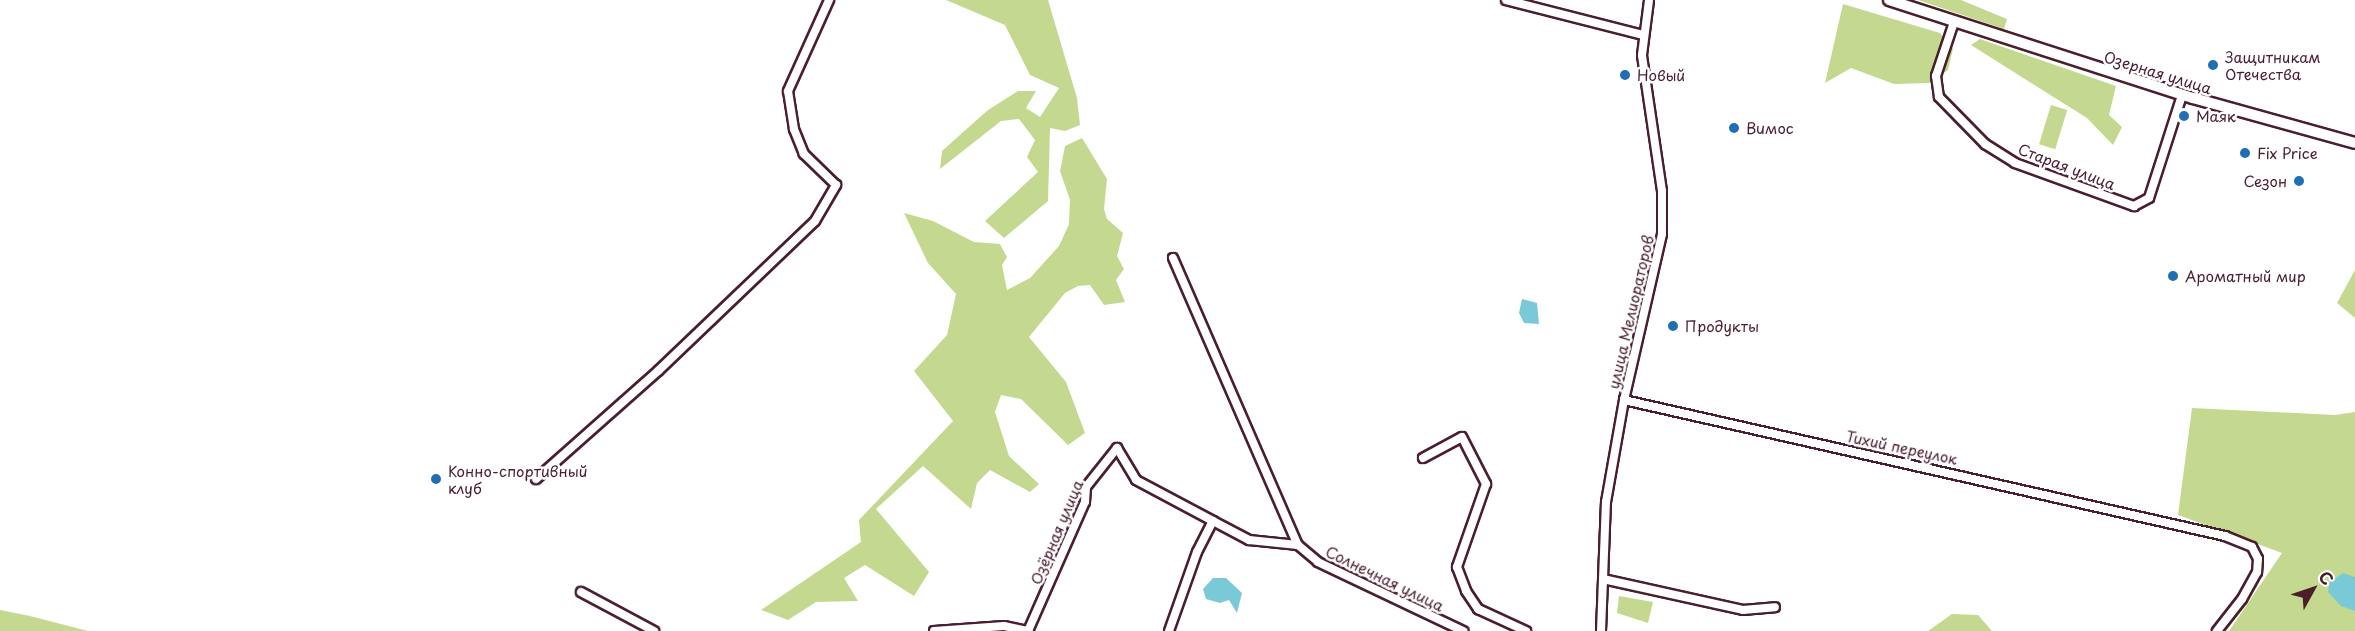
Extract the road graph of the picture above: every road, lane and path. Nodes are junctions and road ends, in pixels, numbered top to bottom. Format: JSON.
{"nodes":[{"id":1,"x":829,"y":0,"type":"edge"},
{"id":2,"x":1506,"y":0,"type":"edge"},
{"id":3,"x":1649,"y":0,"type":"edge"},
{"id":4,"x":1889,"y":0,"type":"edge"},
{"id":5,"x":1954,"y":22,"type":"junction"},
{"id":6,"x":1643,"y":34,"type":"junction"},
{"id":7,"x":2182,"y":95,"type":"junction"},
{"id":8,"x":2355,"y":143,"type":"edge"},
{"id":9,"x":1173,"y":258,"type":"dead end"},
{"id":10,"x":1624,"y":400,"type":"junction"},
{"id":11,"x":1423,"y":458,"type":"dead end"},
{"id":12,"x":536,"y":479,"type":"dead end"},
{"id":13,"x":1213,"y":521,"type":"junction"},
{"id":14,"x":1298,"y":544,"type":"junction"},
{"id":15,"x":1603,"y":579,"type":"junction"},
{"id":16,"x":581,"y":592,"type":"dead end"},
{"id":17,"x":1775,"y":607,"type":"dead end"},
{"id":18,"x":654,"y":631,"type":"edge"},
{"id":19,"x":934,"y":631,"type":"edge"},
{"id":20,"x":1028,"y":631,"type":"edge"},
{"id":21,"x":1169,"y":631,"type":"edge"},
{"id":22,"x":1463,"y":631,"type":"edge"},
{"id":23,"x":1526,"y":631,"type":"edge"},
{"id":24,"x":1601,"y":631,"type":"edge"},
{"id":25,"x":2217,"y":631,"type":"edge"}],
"edges":[{"from":1,"to":12,"type":"street"},
{"from":2,"to":6,"type":"street"},
{"from":3,"to":6,"type":"street","name":"улица Мелиораторов"},
{"from":4,"to":5,"type":"main road","name":"Озерная улица"},
{"from":5,"to":7,"type":"main road","name":"Озерная улица"},
{"from":5,"to":7,"type":"street","name":"Старая улица"},
{"from":6,"to":10,"type":"street","name":"улица Мелиораторов"},
{"from":7,"to":8,"type":"main road","name":"Озерная улица"},
{"from":9,"to":14,"type":"street"},
{"from":10,"to":15,"type":"street","name":"улица Мелиораторов"},
{"from":10,"to":25,"type":"street","name":"Тихий переулок"},
{"from":11,"to":23,"type":"street"},
{"from":13,"to":14,"type":"street"},
{"from":13,"to":20,"type":"street","name":"Озёрная улица"},
{"from":13,"to":21,"type":"street"},
{"from":14,"to":22,"type":"street","name":"Солнечная улица"},
{"from":15,"to":17,"type":"street"},
{"from":15,"to":24,"type":"street","name":"улица Мелиораторов"},
{"from":16,"to":18,"type":"street"},
{"from":19,"to":20,"type":"street"}]}
